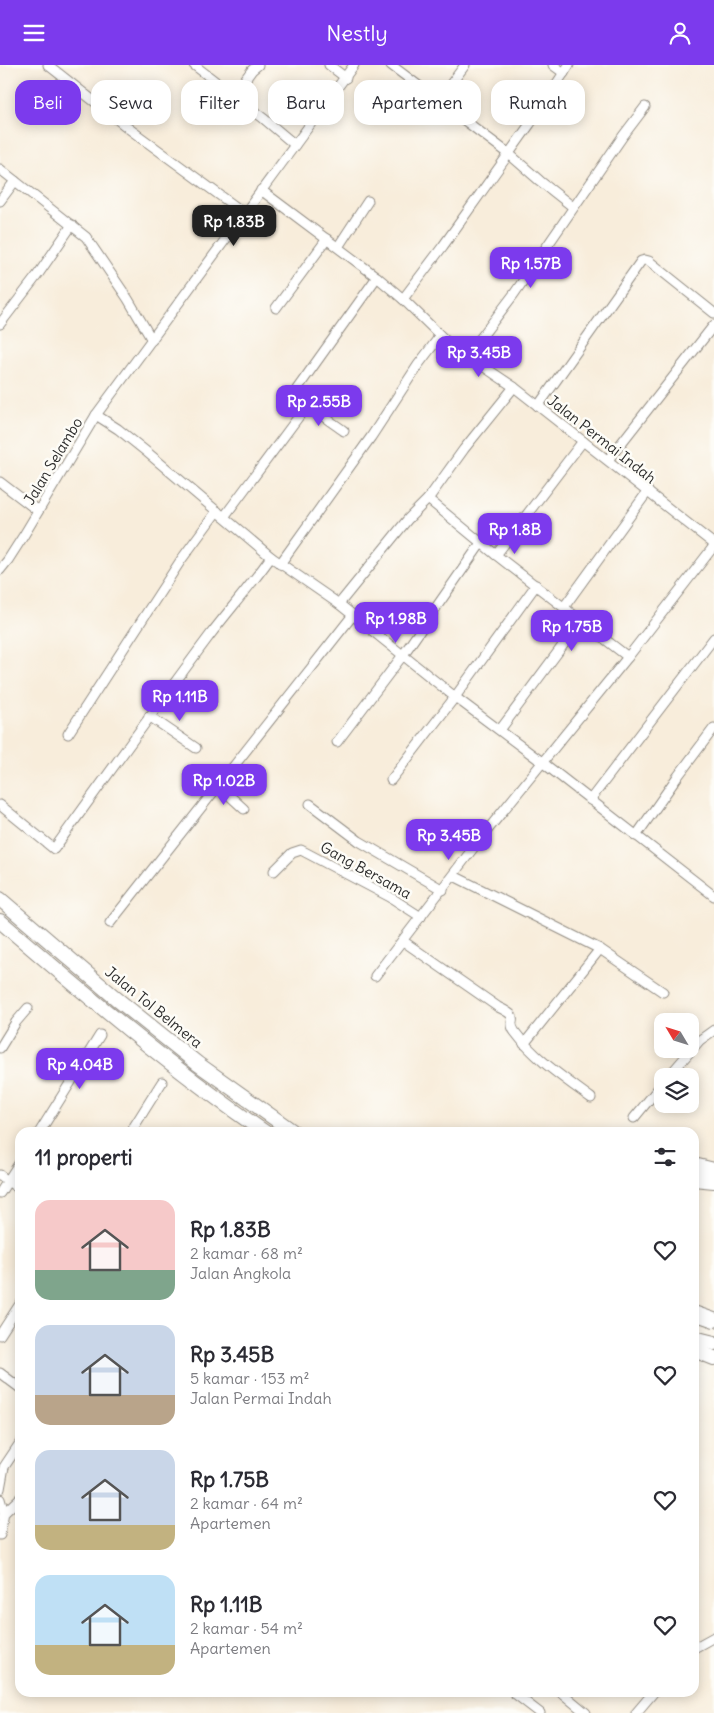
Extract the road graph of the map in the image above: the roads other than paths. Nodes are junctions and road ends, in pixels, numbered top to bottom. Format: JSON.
{"nodes":[{"id":1,"x":48,"y":65,"type":"edge"},
{"id":2,"x":194,"y":65,"type":"edge"},
{"id":3,"x":258,"y":65,"type":"edge"},
{"id":4,"x":329,"y":65,"type":"edge"},
{"id":5,"x":354,"y":65,"type":"edge"},
{"id":6,"x":391,"y":65,"type":"edge"},
{"id":7,"x":465,"y":65,"type":"edge"},
{"id":8,"x":553,"y":65,"type":"edge"},
{"id":9,"x":566,"y":69,"type":"edge"},
{"id":10,"x":346,"y":78,"type":"junction"},
{"id":11,"x":214,"y":80,"type":"edge"},
{"id":12,"x":244,"y":80,"type":"edge"},
{"id":13,"x":412,"y":80,"type":"edge"},
{"id":14,"x":454,"y":80,"type":"edge"},
{"id":15,"x":645,"y":107,"type":"dead end"},
{"id":16,"x":258,"y":115,"type":"edge"},
{"id":17,"x":472,"y":125,"type":"edge"},
{"id":18,"x":295,"y":145,"type":"junction"},
{"id":19,"x":508,"y":153,"type":"junction"},
{"id":20,"x":0,"y":169,"type":"edge"},
{"id":21,"x":15,"y":181,"type":"junction"},
{"id":22,"x":261,"y":190,"type":"junction"},
{"id":23,"x":0,"y":201,"type":"edge"},
{"id":24,"x":368,"y":201,"type":"dead end"},
{"id":25,"x":573,"y":207,"type":"junction"},
{"id":26,"x":244,"y":213,"type":"junction"},
{"id":27,"x":72,"y":225,"type":"junction"},
{"id":28,"x":327,"y":239,"type":"junction"},
{"id":29,"x":338,"y":247,"type":"junction"},
{"id":30,"x":377,"y":277,"type":"junction"},
{"id":31,"x":403,"y":299,"type":"junction"},
{"id":32,"x":276,"y":308,"type":"dead end"},
{"id":33,"x":714,"y":313,"type":"edge"},
{"id":34,"x":0,"y":324,"type":"edge"},
{"id":35,"x":714,"y":325,"type":"edge"},
{"id":36,"x":440,"y":337,"type":"junction"},
{"id":37,"x":152,"y":340,"type":"junction"},
{"id":38,"x":467,"y":356,"type":"junction"},
{"id":39,"x":514,"y":387,"type":"junction"},
{"id":40,"x":308,"y":404,"type":"junction"},
{"id":41,"x":538,"y":407,"type":"junction"},
{"id":42,"x":96,"y":415,"type":"junction"},
{"id":43,"x":344,"y":431,"type":"dead end"},
{"id":44,"x":583,"y":441,"type":"junction"},
{"id":45,"x":608,"y":460,"type":"junction"},
{"id":46,"x":0,"y":482,"type":"edge"},
{"id":47,"x":648,"y":491,"type":"junction"},
{"id":48,"x":428,"y":499,"type":"junction"},
{"id":49,"x":38,"y":511,"type":"junction"},
{"id":50,"x":221,"y":514,"type":"junction"},
{"id":51,"x":481,"y":543,"type":"junction"},
{"id":52,"x":714,"y":545,"type":"edge"},
{"id":53,"x":0,"y":554,"type":"edge"},
{"id":54,"x":496,"y":555,"type":"junction"},
{"id":55,"x":271,"y":557,"type":"junction"},
{"id":56,"x":8,"y":561,"type":"junction"},
{"id":57,"x":280,"y":564,"type":"junction"},
{"id":58,"x":0,"y":570,"type":"edge"},
{"id":59,"x":536,"y":585,"type":"junction"},
{"id":60,"x":339,"y":604,"type":"junction"},
{"id":61,"x":564,"y":607,"type":"junction"},
{"id":62,"x":353,"y":615,"type":"junction"},
{"id":63,"x":581,"y":621,"type":"junction"},
{"id":64,"x":714,"y":638,"type":"edge"},
{"id":65,"x":403,"y":655,"type":"junction"},
{"id":66,"x":628,"y":657,"type":"junction"},
{"id":67,"x":455,"y":697,"type":"junction"},
{"id":68,"x":149,"y":716,"type":"junction"},
{"id":69,"x":714,"y":728,"type":"edge"},
{"id":70,"x":500,"y":730,"type":"junction"},
{"id":71,"x":68,"y":734,"type":"dead end"},
{"id":72,"x":337,"y":742,"type":"dead end"},
{"id":73,"x":196,"y":748,"type":"dead end"},
{"id":74,"x":542,"y":762,"type":"junction"},
{"id":75,"x":391,"y":780,"type":"dead end"},
{"id":76,"x":219,"y":786,"type":"junction"},
{"id":77,"x":590,"y":800,"type":"junction"},
{"id":78,"x":310,"y":804,"type":"dead end"},
{"id":79,"x":0,"y":805,"type":"edge"},
{"id":80,"x":244,"y":809,"type":"dead end"},
{"id":81,"x":636,"y":836,"type":"junction"},
{"id":82,"x":274,"y":871,"type":"dead end"},
{"id":83,"x":454,"y":876,"type":"junction"},
{"id":84,"x":443,"y":890,"type":"junction"},
{"id":85,"x":714,"y":896,"type":"edge"},
{"id":86,"x":0,"y":899,"type":"edge"},
{"id":87,"x":421,"y":917,"type":"junction"},
{"id":88,"x":0,"y":921,"type":"edge"},
{"id":89,"x":110,"y":923,"type":"dead end"},
{"id":90,"x":403,"y":941,"type":"junction"},
{"id":91,"x":600,"y":949,"type":"junction"},
{"id":92,"x":375,"y":976,"type":"dead end"},
{"id":93,"x":663,"y":992,"type":"dead end"},
{"id":94,"x":28,"y":1008,"type":"dead end"},
{"id":95,"x":714,"y":1030,"type":"edge"},
{"id":96,"x":100,"y":1035,"type":"dead end"},
{"id":97,"x":524,"y":1044,"type":"junction"},
{"id":98,"x":0,"y":1048,"type":"edge"},
{"id":99,"x":676,"y":1068,"type":"edge"},
{"id":100,"x":162,"y":1082,"type":"dead end"},
{"id":101,"x":654,"y":1094,"type":"edge"},
{"id":102,"x":591,"y":1098,"type":"dead end"},
{"id":103,"x":266,"y":1112,"type":"junction"},
{"id":104,"x":634,"y":1118,"type":"dead end"},
{"id":105,"x":43,"y":1127,"type":"edge"},
{"id":106,"x":134,"y":1127,"type":"edge"},
{"id":107,"x":258,"y":1127,"type":"edge"},
{"id":108,"x":287,"y":1127,"type":"edge"},
{"id":109,"x":293,"y":1127,"type":"edge"},
{"id":110,"x":699,"y":1166,"type":"edge"},
{"id":111,"x":15,"y":1170,"type":"edge"},
{"id":112,"x":714,"y":1170,"type":"edge"},
{"id":113,"x":0,"y":1175,"type":"edge"},
{"id":114,"x":699,"y":1180,"type":"edge"},
{"id":115,"x":8,"y":1181,"type":"junction"},
{"id":116,"x":714,"y":1181,"type":"edge"},
{"id":117,"x":15,"y":1186,"type":"edge"},
{"id":118,"x":0,"y":1193,"type":"edge"},
{"id":119,"x":15,"y":1312,"type":"edge"},
{"id":120,"x":699,"y":1315,"type":"edge"},
{"id":121,"x":714,"y":1320,"type":"edge"},
{"id":122,"x":699,"y":1323,"type":"edge"},
{"id":123,"x":714,"y":1327,"type":"edge"},
{"id":124,"x":0,"y":1335,"type":"edge"},
{"id":125,"x":699,"y":1339,"type":"edge"},
{"id":126,"x":714,"y":1343,"type":"edge"},
{"id":127,"x":699,"y":1352,"type":"edge"},
{"id":128,"x":714,"y":1358,"type":"edge"},
{"id":129,"x":0,"y":1373,"type":"edge"},
{"id":130,"x":15,"y":1384,"type":"edge"},
{"id":131,"x":15,"y":1450,"type":"edge"},
{"id":132,"x":0,"y":1489,"type":"edge"},
{"id":133,"x":0,"y":1499,"type":"edge"},
{"id":134,"x":15,"y":1503,"type":"edge"},
{"id":135,"x":2,"y":1516,"type":"edge"},
{"id":136,"x":0,"y":1535,"type":"edge"},
{"id":137,"x":714,"y":1637,"type":"edge"},
{"id":138,"x":699,"y":1645,"type":"edge"},
{"id":139,"x":519,"y":1697,"type":"edge"},
{"id":140,"x":567,"y":1697,"type":"edge"},
{"id":141,"x":650,"y":1697,"type":"edge"},
{"id":142,"x":540,"y":1713,"type":"edge"},
{"id":143,"x":586,"y":1713,"type":"edge"},
{"id":144,"x":636,"y":1713,"type":"edge"}],
"edges":[{"from":1,"to":26,"type":"street"},
{"from":2,"to":11,"type":"street"},
{"from":3,"to":12,"type":"street"},
{"from":4,"to":10,"type":"street"},
{"from":5,"to":10,"type":"street","name":"Jalan Selambo"},
{"from":6,"to":13,"type":"street"},
{"from":7,"to":14,"type":"street"},
{"from":8,"to":9,"type":"street"},
{"from":9,"to":19,"type":"street"},
{"from":10,"to":18,"type":"street","name":"Jalan Selambo"},
{"from":15,"to":25,"type":"street"},
{"from":16,"to":18,"type":"street"},
{"from":17,"to":19,"type":"street"},
{"from":18,"to":22,"type":"street","name":"Jalan Selambo"},
{"from":19,"to":25,"type":"street"},
{"from":19,"to":31,"type":"street"},
{"from":20,"to":21,"type":"street"},
{"from":21,"to":23,"type":"street"},
{"from":21,"to":27,"type":"street"},
{"from":22,"to":26,"type":"street","name":"Jalan Selambo"},
{"from":22,"to":28,"type":"street","name":"Jalan Permai Indah"},
{"from":24,"to":29,"type":"street"},
{"from":25,"to":38,"type":"street"},
{"from":26,"to":37,"type":"street","name":"Jalan Selambo"},
{"from":27,"to":34,"type":"street"},
{"from":27,"to":37,"type":"street"},
{"from":28,"to":29,"type":"street","name":"Jalan Permai Indah"},
{"from":28,"to":32,"type":"street"},
{"from":29,"to":30,"type":"street","name":"Jalan Permai Indah"},
{"from":30,"to":31,"type":"street","name":"Jalan Permai Indah"},
{"from":30,"to":40,"type":"street"},
{"from":31,"to":36,"type":"street","name":"Jalan Permai Indah"},
{"from":33,"to":41,"type":"street"},
{"from":35,"to":45,"type":"street"},
{"from":36,"to":38,"type":"street","name":"Jalan Permai Indah"},
{"from":36,"to":57,"type":"street"},
{"from":37,"to":42,"type":"street","name":"Jalan Selambo"},
{"from":38,"to":39,"type":"street","name":"Jalan Permai Indah"},
{"from":39,"to":41,"type":"street","name":"Jalan Permai Indah"},
{"from":39,"to":48,"type":"street"},
{"from":40,"to":43,"type":"street"},
{"from":40,"to":50,"type":"street"},
{"from":41,"to":44,"type":"street","name":"Jalan Permai Indah"},
{"from":42,"to":49,"type":"street","name":"Jalan Selambo"},
{"from":42,"to":50,"type":"street"},
{"from":44,"to":45,"type":"street","name":"Jalan Permai Indah"},
{"from":44,"to":54,"type":"street"},
{"from":45,"to":47,"type":"street","name":"Jalan Permai Indah"},
{"from":46,"to":49,"type":"street"},
{"from":47,"to":52,"type":"street","name":"Jalan Permai Indah"},
{"from":47,"to":61,"type":"street"},
{"from":48,"to":51,"type":"street"},
{"from":48,"to":60,"type":"street"},
{"from":49,"to":56,"type":"street","name":"Jalan Selambo"},
{"from":50,"to":55,"type":"street"},
{"from":50,"to":71,"type":"street"},
{"from":51,"to":54,"type":"street"},
{"from":51,"to":65,"type":"street"},
{"from":52,"to":66,"type":"street"},
{"from":53,"to":56,"type":"street"},
{"from":54,"to":59,"type":"street"},
{"from":55,"to":57,"type":"street"},
{"from":55,"to":68,"type":"street"},
{"from":56,"to":58,"type":"street","name":"Jalan Selambo"},
{"from":57,"to":60,"type":"street"},
{"from":59,"to":61,"type":"street"},
{"from":59,"to":67,"type":"street"},
{"from":60,"to":62,"type":"street"},
{"from":61,"to":63,"type":"street"},
{"from":62,"to":65,"type":"street"},
{"from":62,"to":76,"type":"street"},
{"from":63,"to":66,"type":"street"},
{"from":63,"to":70,"type":"street"},
{"from":64,"to":77,"type":"street"},
{"from":65,"to":67,"type":"street"},
{"from":65,"to":72,"type":"street"},
{"from":66,"to":74,"type":"street"},
{"from":67,"to":70,"type":"street"},
{"from":67,"to":75,"type":"street"},
{"from":68,"to":73,"type":"street"},
{"from":68,"to":79,"type":"street"},
{"from":69,"to":81,"type":"street"},
{"from":70,"to":74,"type":"street"},
{"from":74,"to":77,"type":"street"},
{"from":74,"to":83,"type":"street"},
{"from":76,"to":80,"type":"street"},
{"from":76,"to":89,"type":"street"},
{"from":77,"to":81,"type":"street"},
{"from":78,"to":84,"type":"street"},
{"from":81,"to":85,"type":"street"},
{"from":82,"to":87,"type":"street","name":"Gang Bersama"},
{"from":83,"to":84,"type":"street"},
{"from":83,"to":91,"type":"street"},
{"from":84,"to":87,"type":"street"},
{"from":86,"to":103,"type":"highway","name":"Jalan Tol Belmera"},
{"from":87,"to":90,"type":"street"},
{"from":88,"to":107,"type":"highway"},
{"from":90,"to":92,"type":"street"},
{"from":90,"to":97,"type":"street"},
{"from":91,"to":93,"type":"street"},
{"from":91,"to":97,"type":"street"},
{"from":94,"to":98,"type":"street"},
{"from":95,"to":99,"type":"street"},
{"from":96,"to":105,"type":"street"},
{"from":97,"to":102,"type":"street"},
{"from":100,"to":106,"type":"street"},
{"from":101,"to":104,"type":"street"},
{"from":103,"to":108,"type":"highway","name":"Jalan Tol Belmera"},
{"from":103,"to":109,"type":"highway"},
{"from":110,"to":112,"type":"highway"},
{"from":111,"to":115,"type":"street"},
{"from":113,"to":115,"type":"street"},
{"from":114,"to":116,"type":"highway"},
{"from":115,"to":117,"type":"street"},
{"from":115,"to":118,"type":"street"},
{"from":119,"to":124,"type":"street"},
{"from":120,"to":121,"type":"highway"},
{"from":122,"to":123,"type":"highway"},
{"from":125,"to":126,"type":"highway"},
{"from":127,"to":128,"type":"highway"},
{"from":129,"to":130,"type":"street"},
{"from":131,"to":132,"type":"street"},
{"from":133,"to":135,"type":"street"},
{"from":134,"to":135,"type":"street"},
{"from":135,"to":136,"type":"street"},
{"from":137,"to":138,"type":"street"},
{"from":139,"to":142,"type":"street"},
{"from":140,"to":143,"type":"street"},
{"from":141,"to":144,"type":"street"}]}
